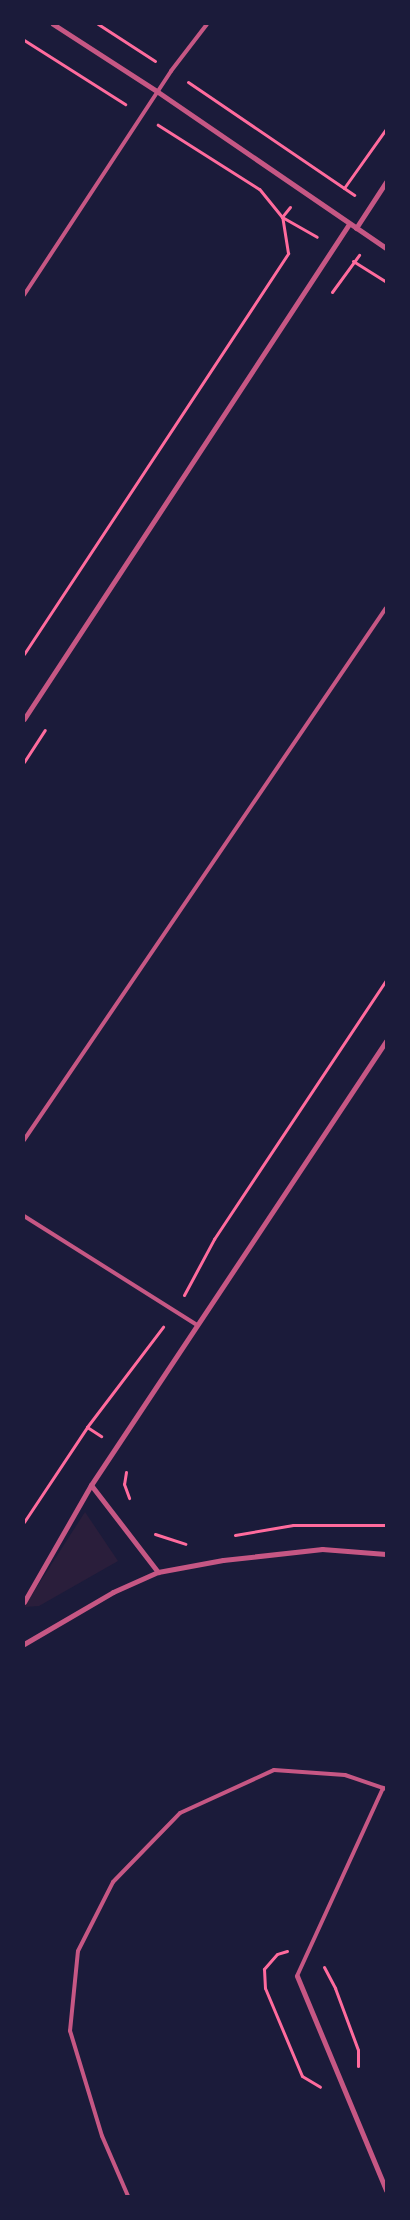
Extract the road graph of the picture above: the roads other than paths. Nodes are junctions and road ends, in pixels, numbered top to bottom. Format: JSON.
{"nodes":[{"id":1,"x":53,"y":24,"type":"edge"},
{"id":2,"x":207,"y":24,"type":"edge"},
{"id":3,"x":158,"y":92,"type":"junction"},
{"id":4,"x":386,"y":182,"type":"edge"},
{"id":5,"x":349,"y":224,"type":"junction"},
{"id":6,"x":356,"y":228,"type":"junction"},
{"id":7,"x":386,"y":248,"type":"edge"},
{"id":8,"x":24,"y":295,"type":"edge"},
{"id":9,"x":386,"y":608,"type":"edge"},
{"id":10,"x":24,"y":720,"type":"edge"},
{"id":11,"x":386,"y":1041,"type":"edge"},
{"id":12,"x":24,"y":1140,"type":"edge"},
{"id":13,"x":24,"y":1216,"type":"edge"},
{"id":14,"x":197,"y":1325,"type":"junction"},
{"id":15,"x":91,"y":1485,"type":"junction"},
{"id":16,"x":386,"y":1554,"type":"edge"},
{"id":17,"x":158,"y":1572,"type":"junction"},
{"id":18,"x":24,"y":1602,"type":"edge"},
{"id":19,"x":24,"y":1644,"type":"edge"},
{"id":20,"x":385,"y":1788,"type":"edge"},
{"id":21,"x":297,"y":1976,"type":"joint"},
{"id":22,"x":386,"y":2190,"type":"edge"},
{"id":23,"x":128,"y":2196,"type":"edge"}],
"edges":[{"from":1,"to":3,"type":"street"},
{"from":2,"to":3,"type":"lane"},
{"from":3,"to":5,"type":"street"},
{"from":3,"to":8,"type":"lane"},
{"from":4,"to":6,"type":"street"},
{"from":5,"to":6,"type":"street"},
{"from":5,"to":10,"type":"street"},
{"from":6,"to":7,"type":"street"},
{"from":9,"to":12,"type":"lane"},
{"from":11,"to":14,"type":"street"},
{"from":13,"to":14,"type":"lane"},
{"from":14,"to":15,"type":"street"},
{"from":15,"to":17,"type":"street"},
{"from":15,"to":18,"type":"street"},
{"from":16,"to":17,"type":"street"},
{"from":17,"to":19,"type":"street"},
{"from":20,"to":21,"type":"lane"},
{"from":20,"to":23,"type":"lane"},
{"from":21,"to":22,"type":"street"}]}
